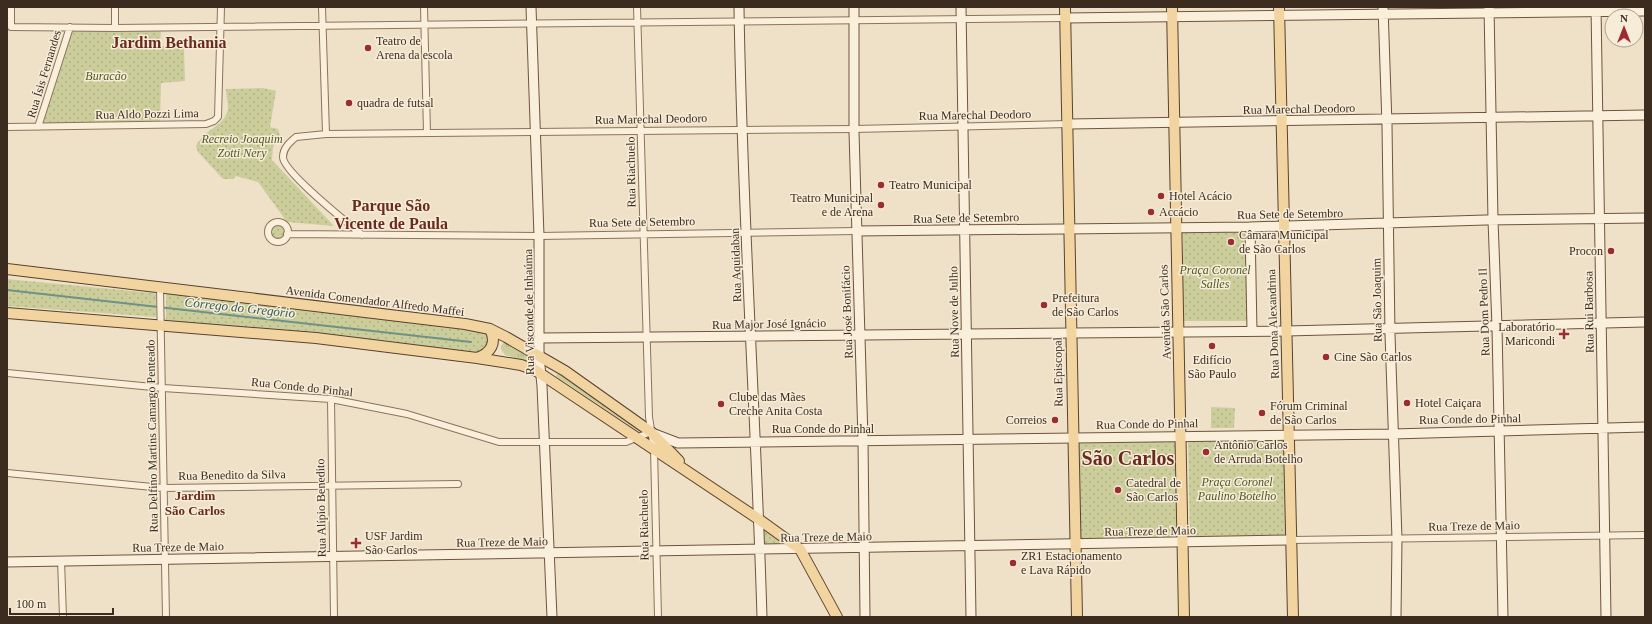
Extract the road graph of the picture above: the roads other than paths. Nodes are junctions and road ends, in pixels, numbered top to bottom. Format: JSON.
{"nodes":[{"id":1,"x":11,"y":7,"type":"edge"},
{"id":2,"x":115,"y":7,"type":"edge"},
{"id":3,"x":221,"y":7,"type":"edge"},
{"id":4,"x":322,"y":7,"type":"edge"},
{"id":5,"x":424,"y":7,"type":"edge"},
{"id":6,"x":531,"y":7,"type":"edge"},
{"id":7,"x":637,"y":7,"type":"edge"},
{"id":8,"x":739,"y":7,"type":"edge"},
{"id":9,"x":854,"y":7,"type":"edge"},
{"id":10,"x":960,"y":7,"type":"edge"},
{"id":11,"x":1065,"y":7,"type":"edge"},
{"id":12,"x":1172,"y":7,"type":"edge"},
{"id":13,"x":1596,"y":9,"type":"edge"},
{"id":14,"x":1383,"y":10,"type":"edge"},
{"id":15,"x":1490,"y":10,"type":"edge"},
{"id":16,"x":1279,"y":11,"type":"edge"},
{"id":17,"x":1645,"y":11,"type":"edge"},
{"id":18,"x":1066,"y":18,"type":"junction"},
{"id":19,"x":1172,"y":18,"type":"junction"},
{"id":20,"x":961,"y":19,"type":"junction"},
{"id":21,"x":855,"y":20,"type":"junction"},
{"id":22,"x":739,"y":21,"type":"junction"},
{"id":23,"x":424,"y":23,"type":"junction"},
{"id":24,"x":531,"y":23,"type":"junction"},
{"id":25,"x":637,"y":23,"type":"junction"},
{"id":26,"x":220,"y":25,"type":"junction"},
{"id":27,"x":324,"y":26,"type":"junction"},
{"id":28,"x":70,"y":27,"type":"junction"},
{"id":29,"x":115,"y":28,"type":"junction"},
{"id":30,"x":1645,"y":115,"type":"edge"},
{"id":31,"x":1597,"y":116,"type":"junction"},
{"id":32,"x":1492,"y":118,"type":"junction"},
{"id":33,"x":1387,"y":120,"type":"junction"},
{"id":34,"x":1282,"y":122,"type":"junction"},
{"id":35,"x":1174,"y":123,"type":"junction"},
{"id":36,"x":1069,"y":124,"type":"junction"},
{"id":37,"x":7,"y":127,"type":"edge"},
{"id":38,"x":38,"y":127,"type":"junction"},
{"id":39,"x":962,"y":127,"type":"junction"},
{"id":40,"x":742,"y":129,"type":"junction"},
{"id":41,"x":854,"y":129,"type":"junction"},
{"id":42,"x":641,"y":131,"type":"junction"},
{"id":43,"x":535,"y":132,"type":"junction"},
{"id":44,"x":427,"y":133,"type":"junction"},
{"id":45,"x":326,"y":134,"type":"junction"},
{"id":46,"x":1645,"y":218,"type":"edge"},
{"id":47,"x":1598,"y":219,"type":"junction"},
{"id":48,"x":1493,"y":220,"type":"junction"},
{"id":49,"x":1388,"y":223,"type":"junction"},
{"id":50,"x":1284,"y":226,"type":"junction"},
{"id":51,"x":1175,"y":227,"type":"junction"},
{"id":52,"x":1250,"y":227,"type":"junction"},
{"id":53,"x":1070,"y":228,"type":"junction"},
{"id":54,"x":964,"y":230,"type":"junction"},
{"id":55,"x":856,"y":231,"type":"junction"},
{"id":56,"x":747,"y":233,"type":"junction"},
{"id":57,"x":287,"y":234,"type":"dead end"},
{"id":58,"x":644,"y":234,"type":"junction"},
{"id":59,"x":362,"y":235,"type":"junction"},
{"id":60,"x":539,"y":236,"type":"junction"},
{"id":61,"x":7,"y":269,"type":"edge"},
{"id":62,"x":160,"y":293,"type":"junction"},
{"id":63,"x":7,"y":313,"type":"edge"},
{"id":64,"x":1601,"y":322,"type":"junction"},
{"id":65,"x":1645,"y":322,"type":"edge"},
{"id":66,"x":161,"y":323,"type":"junction"},
{"id":67,"x":1497,"y":326,"type":"junction"},
{"id":68,"x":490,"y":329,"type":"junction"},
{"id":69,"x":1390,"y":329,"type":"junction"},
{"id":70,"x":1286,"y":330,"type":"junction"},
{"id":71,"x":1252,"y":331,"type":"junction"},
{"id":72,"x":1178,"y":332,"type":"junction"},
{"id":73,"x":860,"y":334,"type":"junction"},
{"id":74,"x":967,"y":334,"type":"junction"},
{"id":75,"x":1071,"y":334,"type":"junction"},
{"id":76,"x":751,"y":336,"type":"junction"},
{"id":77,"x":506,"y":337,"type":"junction"},
{"id":78,"x":540,"y":338,"type":"junction"},
{"id":79,"x":646,"y":338,"type":"junction"},
{"id":80,"x":539,"y":356,"type":"junction"},
{"id":81,"x":477,"y":358,"type":"junction"},
{"id":82,"x":502,"y":362,"type":"junction"},
{"id":83,"x":7,"y":373,"type":"edge"},
{"id":84,"x":542,"y":373,"type":"junction"},
{"id":85,"x":163,"y":388,"type":"junction"},
{"id":86,"x":331,"y":399,"type":"junction"},
{"id":87,"x":1645,"y":427,"type":"edge"},
{"id":88,"x":1603,"y":429,"type":"junction"},
{"id":89,"x":1498,"y":430,"type":"junction"},
{"id":90,"x":651,"y":432,"type":"junction"},
{"id":91,"x":1393,"y":434,"type":"junction"},
{"id":92,"x":1290,"y":435,"type":"junction"},
{"id":93,"x":1181,"y":436,"type":"junction"},
{"id":94,"x":1073,"y":437,"type":"junction"},
{"id":95,"x":637,"y":438,"type":"junction"},
{"id":96,"x":969,"y":439,"type":"junction"},
{"id":97,"x":863,"y":440,"type":"junction"},
{"id":98,"x":756,"y":441,"type":"junction"},
{"id":99,"x":545,"y":443,"type":"junction"},
{"id":100,"x":654,"y":449,"type":"junction"},
{"id":101,"x":7,"y":473,"type":"edge"},
{"id":102,"x":693,"y":475,"type":"junction"},
{"id":103,"x":458,"y":484,"type":"dead end"},
{"id":104,"x":332,"y":485,"type":"junction"},
{"id":105,"x":163,"y":488,"type":"junction"},
{"id":106,"x":757,"y":518,"type":"junction"},
{"id":107,"x":1645,"y":535,"type":"edge"},
{"id":108,"x":1604,"y":536,"type":"junction"},
{"id":109,"x":1500,"y":537,"type":"junction"},
{"id":110,"x":1396,"y":539,"type":"junction"},
{"id":111,"x":1291,"y":540,"type":"junction"},
{"id":112,"x":1182,"y":542,"type":"junction"},
{"id":113,"x":1074,"y":544,"type":"junction"},
{"id":114,"x":970,"y":546,"type":"junction"},
{"id":115,"x":864,"y":548,"type":"junction"},
{"id":116,"x":800,"y":549,"type":"junction"},
{"id":117,"x":760,"y":551,"type":"junction"},
{"id":118,"x":656,"y":552,"type":"junction"},
{"id":119,"x":550,"y":553,"type":"junction"},
{"id":120,"x":333,"y":558,"type":"junction"},
{"id":121,"x":165,"y":559,"type":"junction"},
{"id":122,"x":61,"y":560,"type":"junction"},
{"id":123,"x":7,"y":562,"type":"edge"},
{"id":124,"x":63,"y":617,"type":"edge"},
{"id":125,"x":166,"y":617,"type":"edge"},
{"id":126,"x":334,"y":617,"type":"edge"},
{"id":127,"x":552,"y":617,"type":"edge"},
{"id":128,"x":658,"y":617,"type":"edge"},
{"id":129,"x":762,"y":617,"type":"edge"},
{"id":130,"x":837,"y":617,"type":"edge"},
{"id":131,"x":866,"y":617,"type":"edge"},
{"id":132,"x":971,"y":617,"type":"edge"},
{"id":133,"x":1077,"y":617,"type":"edge"},
{"id":134,"x":1184,"y":617,"type":"edge"},
{"id":135,"x":1293,"y":617,"type":"edge"},
{"id":136,"x":1396,"y":617,"type":"edge"},
{"id":137,"x":1503,"y":617,"type":"edge"},
{"id":138,"x":1606,"y":617,"type":"edge"}],
"edges":[{"from":1,"to":28,"type":"street"},
{"from":2,"to":29,"type":"street"},
{"from":3,"to":26,"type":"street","name":"Rua Aldo Pozzi Lima"},
{"from":4,"to":27,"type":"street"},
{"from":5,"to":23,"type":"street"},
{"from":6,"to":24,"type":"street","name":"Rua Visconde de Inhaúma"},
{"from":7,"to":25,"type":"street","name":"Rua Riachuelo"},
{"from":8,"to":22,"type":"street","name":"Rua Aquidaban"},
{"from":9,"to":21,"type":"street","name":"Rua José Bonifácio"},
{"from":10,"to":20,"type":"street","name":"Rua Nove de Julho"},
{"from":11,"to":18,"type":"main road","name":"Rua Episcopal"},
{"from":12,"to":19,"type":"main road","name":"Avenida São Carlos"},
{"from":13,"to":15,"type":"street"},
{"from":13,"to":17,"type":"street"},
{"from":13,"to":31,"type":"street","name":"Rua Rui Barbosa"},
{"from":14,"to":15,"type":"street"},
{"from":14,"to":16,"type":"street"},
{"from":14,"to":33,"type":"street","name":"Rua São Joaquim"},
{"from":15,"to":32,"type":"street","name":"Rua Dom Pedro II"},
{"from":16,"to":19,"type":"street"},
{"from":16,"to":34,"type":"main road","name":"Rua Dona Alexandrina"},
{"from":18,"to":19,"type":"street"},
{"from":18,"to":20,"type":"street"},
{"from":18,"to":36,"type":"main road","name":"Rua Episcopal"},
{"from":19,"to":35,"type":"main road","name":"Avenida São Carlos"},
{"from":20,"to":21,"type":"street"},
{"from":20,"to":39,"type":"street","name":"Rua Nove de Julho"},
{"from":21,"to":22,"type":"street"},
{"from":21,"to":41,"type":"street","name":"Rua José Bonifácio"},
{"from":22,"to":25,"type":"street"},
{"from":22,"to":40,"type":"street","name":"Rua Aquidaban"},
{"from":23,"to":24,"type":"street"},
{"from":23,"to":27,"type":"street"},
{"from":23,"to":44,"type":"street"},
{"from":24,"to":25,"type":"street"},
{"from":24,"to":43,"type":"street","name":"Rua Visconde de Inhaúma"},
{"from":25,"to":42,"type":"street","name":"Rua Riachuelo"},
{"from":26,"to":27,"type":"street"},
{"from":26,"to":29,"type":"street"},
{"from":26,"to":38,"type":"street","name":"Rua Aldo Pozzi Lima"},
{"from":27,"to":45,"type":"street"},
{"from":28,"to":29,"type":"street"},
{"from":28,"to":38,"type":"street","name":"Rua Ísis Fernandes"},
{"from":30,"to":31,"type":"street","name":"Rua Marechal Deodoro"},
{"from":31,"to":32,"type":"street","name":"Rua Marechal Deodoro"},
{"from":31,"to":47,"type":"street","name":"Rua Rui Barbosa"},
{"from":32,"to":33,"type":"street","name":"Rua Marechal Deodoro"},
{"from":32,"to":48,"type":"street","name":"Rua Dom Pedro II"},
{"from":33,"to":34,"type":"street","name":"Rua Marechal Deodoro"},
{"from":33,"to":49,"type":"street","name":"Rua São Joaquim"},
{"from":34,"to":35,"type":"street","name":"Rua Marechal Deodoro"},
{"from":34,"to":50,"type":"main road","name":"Rua Dona Alexandrina"},
{"from":35,"to":36,"type":"street","name":"Rua Marechal Deodoro"},
{"from":35,"to":51,"type":"main road","name":"Avenida São Carlos"},
{"from":36,"to":39,"type":"street","name":"Rua Marechal Deodoro"},
{"from":36,"to":53,"type":"main road","name":"Rua Episcopal"},
{"from":37,"to":38,"type":"street","name":"Rua Aldo Pozzi Lima"},
{"from":39,"to":41,"type":"street","name":"Rua Marechal Deodoro"},
{"from":39,"to":54,"type":"street","name":"Rua Nove de Julho"},
{"from":40,"to":41,"type":"street","name":"Rua Marechal Deodoro"},
{"from":40,"to":42,"type":"street","name":"Rua Marechal Deodoro"},
{"from":40,"to":56,"type":"street","name":"Rua Aquidaban"},
{"from":41,"to":55,"type":"street","name":"Rua José Bonifácio"},
{"from":42,"to":43,"type":"street","name":"Rua Marechal Deodoro"},
{"from":42,"to":58,"type":"street","name":"Rua Riachuelo"},
{"from":43,"to":44,"type":"street","name":"Rua Marechal Deodoro"},
{"from":43,"to":60,"type":"street","name":"Rua Visconde de Inhaúma"},
{"from":44,"to":45,"type":"street","name":"Rua Marechal Deodoro"},
{"from":45,"to":59,"type":"street","name":"Rua Marechal Deodoro"},
{"from":46,"to":47,"type":"street","name":"Rua Sete de Setembro"},
{"from":47,"to":48,"type":"street","name":"Rua Sete de Setembro"},
{"from":47,"to":64,"type":"street","name":"Rua Rui Barbosa"},
{"from":48,"to":49,"type":"street","name":"Rua Sete de Setembro"},
{"from":48,"to":67,"type":"street","name":"Rua Dom Pedro II"},
{"from":49,"to":50,"type":"street","name":"Rua Sete de Setembro"},
{"from":49,"to":69,"type":"street","name":"Rua São Joaquim"},
{"from":50,"to":52,"type":"street","name":"Rua Sete de Setembro"},
{"from":50,"to":70,"type":"main road","name":"Rua Dona Alexandrina"},
{"from":51,"to":52,"type":"street","name":"Rua Sete de Setembro"},
{"from":51,"to":53,"type":"street","name":"Rua Sete de Setembro"},
{"from":51,"to":72,"type":"main road","name":"Avenida São Carlos"},
{"from":52,"to":71,"type":"street"},
{"from":53,"to":54,"type":"street","name":"Rua Sete de Setembro"},
{"from":53,"to":75,"type":"main road","name":"Rua Episcopal"},
{"from":54,"to":55,"type":"street","name":"Rua Sete de Setembro"},
{"from":54,"to":74,"type":"street","name":"Rua Nove de Julho"},
{"from":55,"to":56,"type":"street","name":"Rua Sete de Setembro"},
{"from":55,"to":73,"type":"street","name":"Rua José Bonifácio"},
{"from":56,"to":58,"type":"street","name":"Rua Sete de Setembro"},
{"from":56,"to":76,"type":"street","name":"Rua Aquidaban"},
{"from":57,"to":59,"type":"street","name":"Rua Sete de Setembro"},
{"from":58,"to":60,"type":"street","name":"Rua Sete de Setembro"},
{"from":58,"to":79,"type":"street","name":"Rua Riachuelo"},
{"from":59,"to":60,"type":"street","name":"Rua Sete de Setembro"},
{"from":60,"to":78,"type":"street","name":"Rua Visconde de Inhaúma"},
{"from":61,"to":62,"type":"main road","name":"Avenida Comendador Alfredo Maffei"},
{"from":62,"to":66,"type":"street","name":"Rua Delfino Martins Camargo Penteado"},
{"from":62,"to":68,"type":"main road","name":"Avenida Comendador Alfredo Maffei"},
{"from":63,"to":66,"type":"main road","name":"Avenida Comendador Alfredo Maffei"},
{"from":64,"to":65,"type":"street","name":"Rua Major José Ignácio"},
{"from":64,"to":67,"type":"street","name":"Rua Major José Ignácio"},
{"from":64,"to":88,"type":"street","name":"Rua Rui Barbosa"},
{"from":66,"to":81,"type":"main road","name":"Avenida Comendador Alfredo Maffei"},
{"from":66,"to":85,"type":"street","name":"Rua Delfino Martins Camargo Penteado"},
{"from":67,"to":69,"type":"street","name":"Rua Major José Ignácio"},
{"from":67,"to":89,"type":"street","name":"Rua Dom Pedro II"},
{"from":68,"to":77,"type":"main road","name":"Avenida Comendador Alfredo Maffei"},
{"from":68,"to":81,"type":"main road"},
{"from":69,"to":70,"type":"street","name":"Rua Major José Ignácio"},
{"from":69,"to":91,"type":"street","name":"Rua São Joaquim"},
{"from":70,"to":71,"type":"street","name":"Rua Major José Ignácio"},
{"from":70,"to":92,"type":"main road","name":"Rua Dona Alexandrina"},
{"from":71,"to":72,"type":"street","name":"Rua Major José Ignácio"},
{"from":72,"to":75,"type":"street","name":"Rua Major José Ignácio"},
{"from":72,"to":93,"type":"main road","name":"Avenida São Carlos"},
{"from":73,"to":74,"type":"street","name":"Rua Major José Ignácio"},
{"from":73,"to":76,"type":"street","name":"Rua Major José Ignácio"},
{"from":73,"to":97,"type":"street","name":"Rua José Bonifácio"},
{"from":74,"to":75,"type":"street","name":"Rua Major José Ignácio"},
{"from":74,"to":96,"type":"street","name":"Rua Nove de Julho"},
{"from":75,"to":94,"type":"main road","name":"Rua Episcopal"},
{"from":76,"to":79,"type":"street","name":"Rua Major José Ignácio"},
{"from":76,"to":98,"type":"street","name":"Rua Aquidaban"},
{"from":77,"to":80,"type":"main road","name":"Avenida Comendador Alfredo Maffei"},
{"from":77,"to":82,"type":"main road"},
{"from":78,"to":79,"type":"street","name":"Rua Major José Ignácio"},
{"from":78,"to":80,"type":"street","name":"Rua Visconde de Inhaúma"},
{"from":79,"to":90,"type":"street","name":"Rua Riachuelo"},
{"from":80,"to":84,"type":"street","name":"Rua Visconde de Inhaúma"},
{"from":80,"to":90,"type":"main road","name":"Avenida Comendador Alfredo Maffei"},
{"from":81,"to":82,"type":"main road","name":"Avenida Comendador Alfredo Maffei"},
{"from":82,"to":84,"type":"main road","name":"Avenida Comendador Alfredo Maffei"},
{"from":83,"to":85,"type":"street","name":"Rua Conde do Pinhal"},
{"from":84,"to":95,"type":"main road","name":"Avenida Comendador Alfredo Maffei"},
{"from":84,"to":99,"type":"street","name":"Rua Visconde de Inhaúma"},
{"from":85,"to":86,"type":"street","name":"Rua Conde do Pinhal"},
{"from":85,"to":105,"type":"street","name":"Rua Delfino Martins Camargo Penteado"},
{"from":86,"to":99,"type":"street","name":"Rua Conde do Pinhal"},
{"from":86,"to":104,"type":"street","name":"Rua Alípio Benedito"},
{"from":87,"to":88,"type":"street","name":"Rua Conde do Pinhal"},
{"from":88,"to":89,"type":"street","name":"Rua Conde do Pinhal"},
{"from":88,"to":108,"type":"street","name":"Rua Rui Barbosa"},
{"from":89,"to":91,"type":"street","name":"Rua Conde do Pinhal"},
{"from":89,"to":109,"type":"street","name":"Rua Dom Pedro II"},
{"from":90,"to":95,"type":"street"},
{"from":90,"to":98,"type":"street","name":"Rua Conde do Pinhal"},
{"from":90,"to":100,"type":"street","name":"Rua Riachuelo"},
{"from":90,"to":102,"type":"main road","name":"Avenida Comendador Alfredo Maffei"},
{"from":91,"to":92,"type":"street","name":"Rua Conde do Pinhal"},
{"from":91,"to":110,"type":"street","name":"Rua São Joaquim"},
{"from":92,"to":93,"type":"street","name":"Rua Conde do Pinhal"},
{"from":92,"to":111,"type":"main road","name":"Rua Dona Alexandrina"},
{"from":93,"to":94,"type":"street","name":"Rua Conde do Pinhal"},
{"from":93,"to":112,"type":"main road","name":"Avenida São Carlos"},
{"from":94,"to":96,"type":"street","name":"Rua Conde do Pinhal"},
{"from":94,"to":113,"type":"main road","name":"Rua Episcopal"},
{"from":95,"to":99,"type":"street","name":"Rua Conde do Pinhal"},
{"from":95,"to":100,"type":"main road","name":"Avenida Comendador Alfredo Maffei"},
{"from":96,"to":97,"type":"street","name":"Rua Conde do Pinhal"},
{"from":96,"to":114,"type":"street","name":"Rua Nove de Julho"},
{"from":97,"to":98,"type":"street","name":"Rua Conde do Pinhal"},
{"from":97,"to":115,"type":"street","name":"Rua José Bonifácio"},
{"from":98,"to":106,"type":"street","name":"Rua Aquidaban"},
{"from":99,"to":119,"type":"street","name":"Rua Visconde de Inhaúma"},
{"from":100,"to":102,"type":"main road","name":"Avenida Comendador Alfredo Maffei"},
{"from":100,"to":118,"type":"street","name":"Rua Riachuelo"},
{"from":101,"to":105,"type":"street","name":"Rua Benedito da Silva"},
{"from":102,"to":106,"type":"main road","name":"Avenida Comendador Alfredo Maffei"},
{"from":103,"to":104,"type":"street","name":"Rua Benedito da Silva"},
{"from":104,"to":105,"type":"street","name":"Rua Benedito da Silva"},
{"from":104,"to":120,"type":"street","name":"Rua Alípio Benedito"},
{"from":105,"to":121,"type":"street","name":"Rua Delfino Martins Camargo Penteado"},
{"from":106,"to":116,"type":"main road","name":"Avenida Comendador Alfredo Maffei"},
{"from":106,"to":117,"type":"street","name":"Rua Aquidaban"},
{"from":107,"to":108,"type":"street","name":"Rua Treze de Maio"},
{"from":108,"to":109,"type":"street","name":"Rua Treze de Maio"},
{"from":108,"to":138,"type":"street","name":"Rua Rui Barbosa"},
{"from":109,"to":110,"type":"street","name":"Rua Treze de Maio"},
{"from":109,"to":137,"type":"street","name":"Rua Dom Pedro II"},
{"from":110,"to":111,"type":"street","name":"Rua Treze de Maio"},
{"from":110,"to":136,"type":"street","name":"Rua São Joaquim"},
{"from":111,"to":112,"type":"street","name":"Rua Treze de Maio"},
{"from":111,"to":135,"type":"main road","name":"Rua Dona Alexandrina"},
{"from":112,"to":113,"type":"street","name":"Rua Treze de Maio"},
{"from":112,"to":134,"type":"main road","name":"Avenida São Carlos"},
{"from":113,"to":114,"type":"street","name":"Rua Treze de Maio"},
{"from":113,"to":133,"type":"main road","name":"Rua Episcopal"},
{"from":114,"to":115,"type":"street","name":"Rua Treze de Maio"},
{"from":114,"to":132,"type":"street","name":"Rua Nove de Julho"},
{"from":115,"to":116,"type":"street","name":"Rua Treze de Maio"},
{"from":115,"to":131,"type":"street","name":"Rua José Bonifácio"},
{"from":116,"to":117,"type":"street","name":"Rua Treze de Maio"},
{"from":116,"to":130,"type":"main road","name":"Avenida Comendador Alfredo Maffei"},
{"from":117,"to":118,"type":"street","name":"Rua Treze de Maio"},
{"from":117,"to":129,"type":"street","name":"Rua Aquidaban"},
{"from":118,"to":119,"type":"street","name":"Rua Treze de Maio"},
{"from":118,"to":128,"type":"street","name":"Rua Riachuelo"},
{"from":119,"to":120,"type":"street","name":"Rua Treze de Maio"},
{"from":119,"to":127,"type":"street","name":"Rua Visconde de Inhaúma"},
{"from":120,"to":121,"type":"street","name":"Rua Treze de Maio"},
{"from":120,"to":126,"type":"street","name":"Rua Alípio Benedito"},
{"from":121,"to":122,"type":"street","name":"Rua Treze de Maio"},
{"from":121,"to":125,"type":"street","name":"Rua Delfino Martins Camargo Penteado"},
{"from":122,"to":123,"type":"street","name":"Rua Treze de Maio"},
{"from":122,"to":124,"type":"street"}]}
